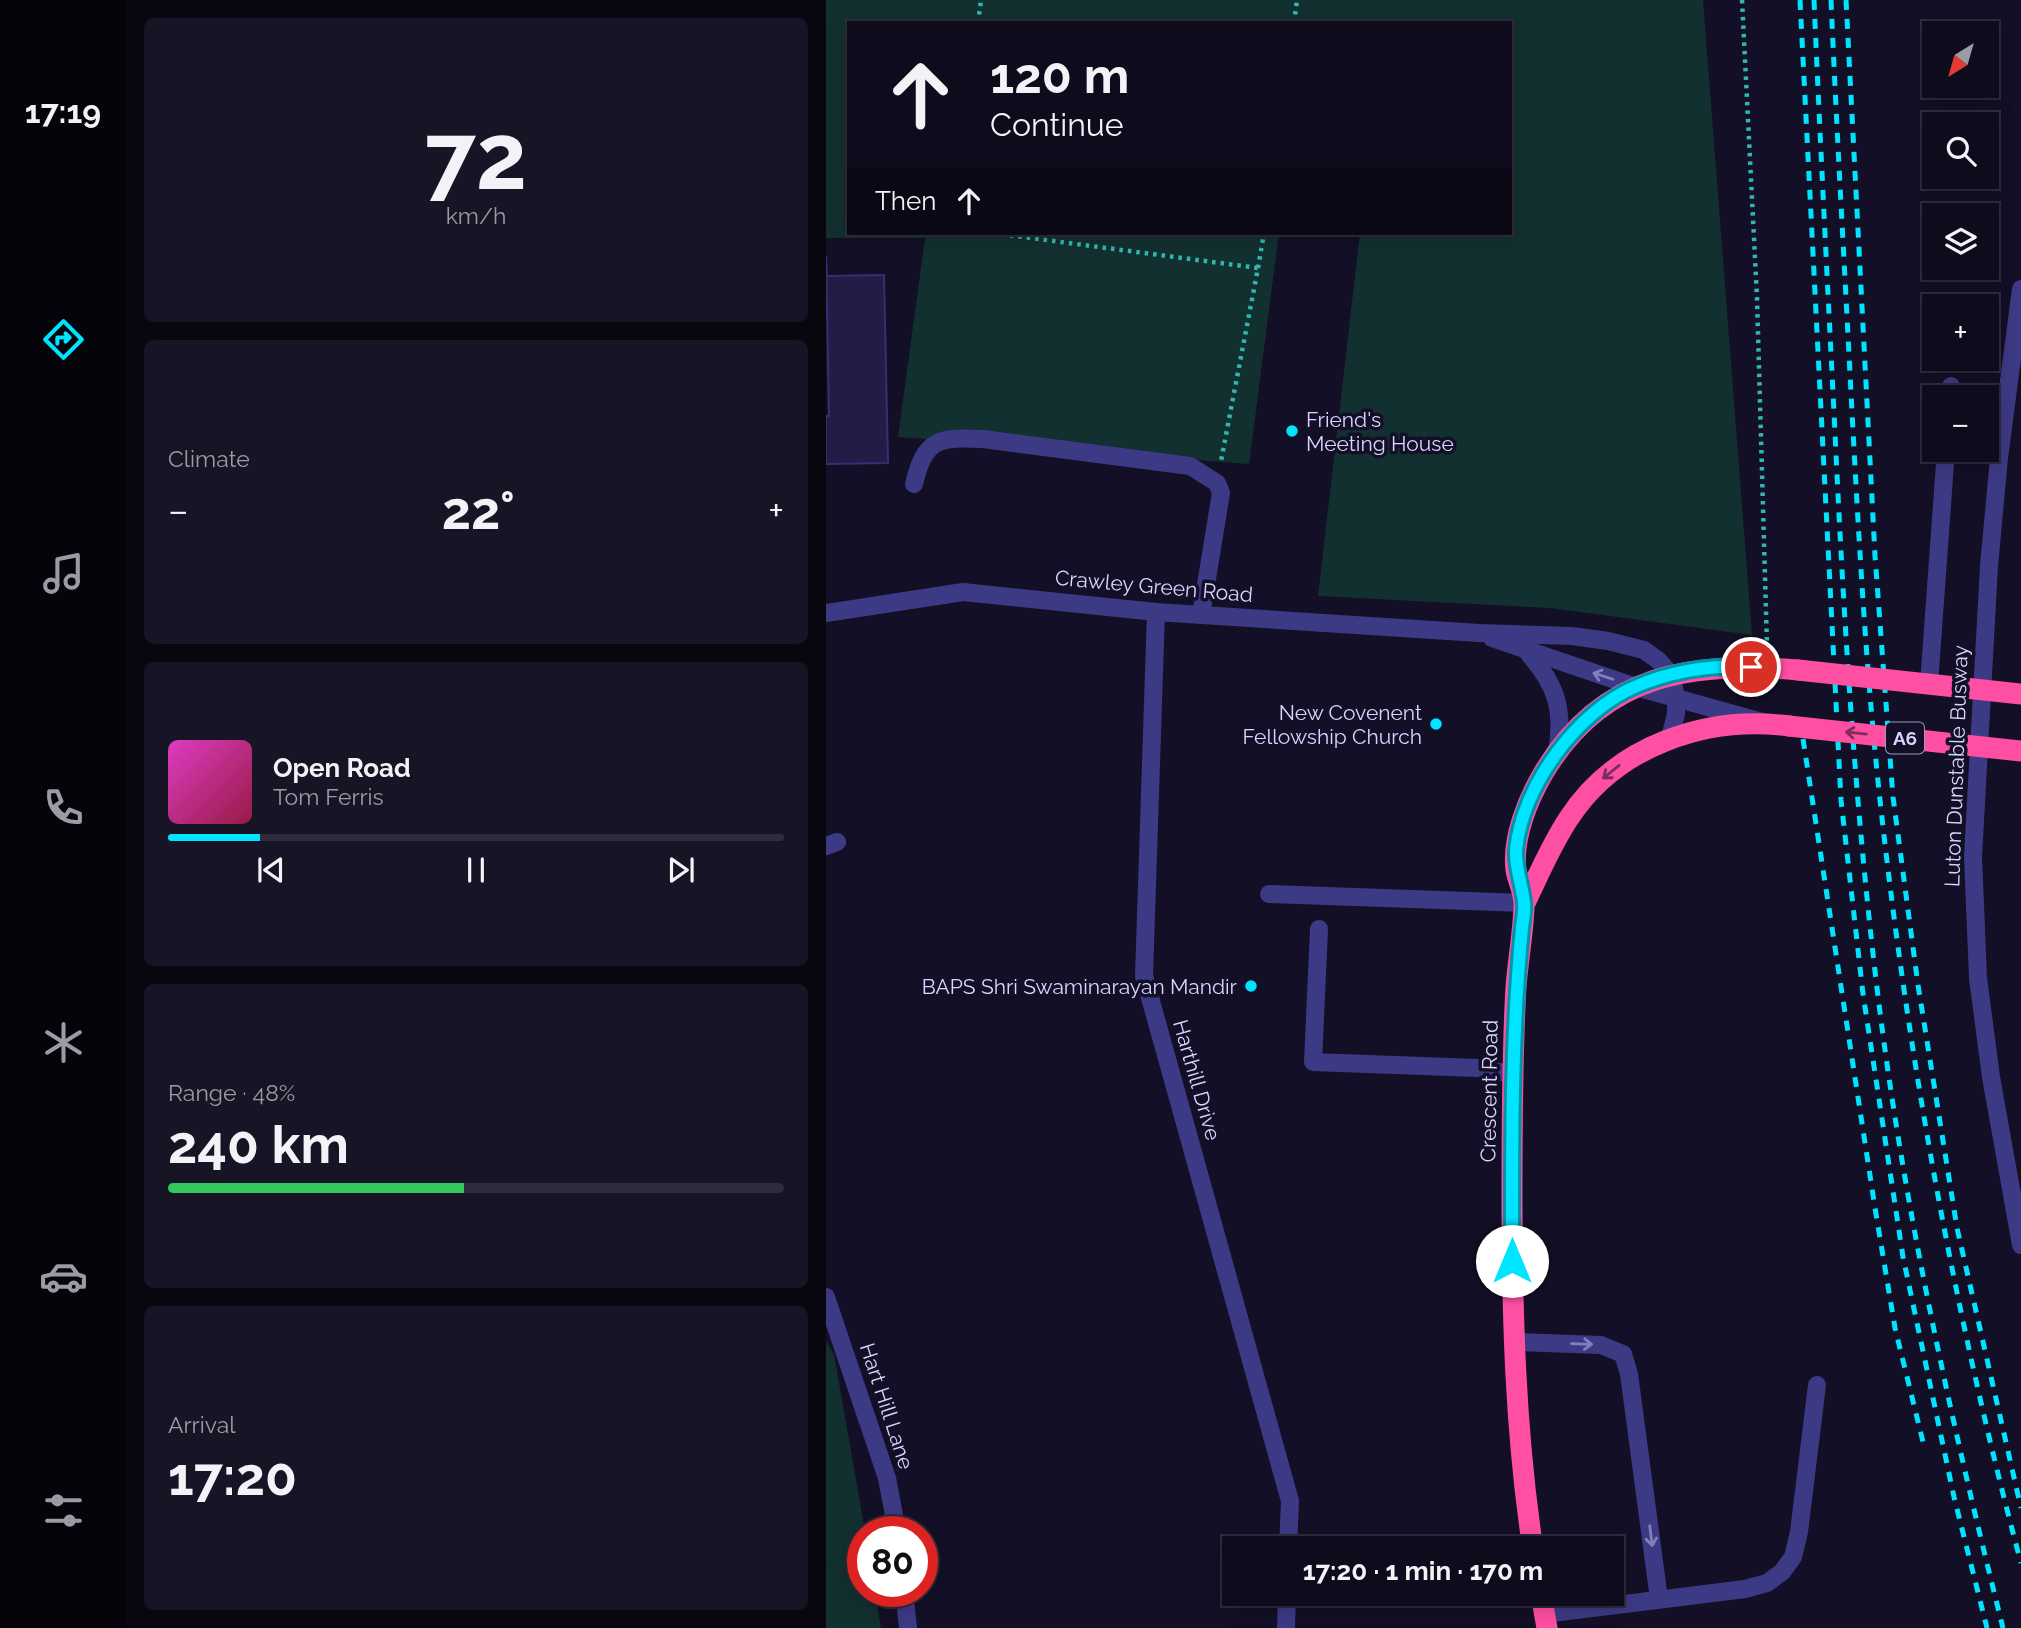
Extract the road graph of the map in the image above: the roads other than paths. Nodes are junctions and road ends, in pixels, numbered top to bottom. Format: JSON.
{"nodes":[{"id":1,"x":2021,"y":289,"type":"edge"},
{"id":2,"x":1945,"y":462,"type":"edge"},
{"id":3,"x":914,"y":484,"type":"dead end"},
{"id":4,"x":1156,"y":612,"type":"junction"},
{"id":5,"x":826,"y":613,"type":"edge"},
{"id":6,"x":1200,"y":615,"type":"junction"},
{"id":7,"x":1479,"y":633,"type":"junction"},
{"id":8,"x":1528,"y":652,"type":"junction"},
{"id":9,"x":1671,"y":675,"type":"junction"},
{"id":10,"x":1929,"y":684,"type":"junction"},
{"id":11,"x":1636,"y":687,"type":"junction"},
{"id":12,"x":2021,"y":694,"type":"edge"},
{"id":13,"x":1676,"y":698,"type":"junction"},
{"id":14,"x":1762,"y":722,"type":"junction"},
{"id":15,"x":1670,"y":738,"type":"junction"},
{"id":16,"x":2021,"y":751,"type":"edge"},
{"id":17,"x":1557,"y":753,"type":"junction"},
{"id":18,"x":1269,"y":894,"type":"dead end"},
{"id":19,"x":1525,"y":903,"type":"junction"},
{"id":20,"x":1319,"y":929,"type":"dead end"},
{"id":21,"x":1512,"y":1074,"type":"junction"},
{"id":22,"x":2021,"y":1245,"type":"edge"},
{"id":23,"x":826,"y":1297,"type":"edge"},
{"id":24,"x":1514,"y":1342,"type":"junction"},
{"id":25,"x":1817,"y":1385,"type":"dead end"},
{"id":26,"x":894,"y":1516,"type":"edge"},
{"id":27,"x":1289,"y":1536,"type":"edge"},
{"id":28,"x":1532,"y":1536,"type":"edge"},
{"id":29,"x":1659,"y":1599,"type":"junction"},
{"id":30,"x":1287,"y":1606,"type":"edge"},
{"id":31,"x":906,"y":1607,"type":"edge"},
{"id":32,"x":1544,"y":1612,"type":"edge"},
{"id":33,"x":908,"y":1628,"type":"edge"},
{"id":34,"x":1286,"y":1628,"type":"edge"}],
"edges":[{"from":1,"to":22,"type":"street","name":"Luton Dunstable Busway"},
{"from":2,"to":10,"type":"street"},
{"from":3,"to":6,"type":"street"},
{"from":4,"to":5,"type":"street","name":"Crawley Green Road"},
{"from":4,"to":6,"type":"street","name":"Crawley Green Road"},
{"from":4,"to":27,"type":"street","name":"Harthill Drive"},
{"from":6,"to":7,"type":"street","name":"Crawley Green Road"},
{"from":7,"to":8,"type":"street","name":"Crawley Green Road"},
{"from":7,"to":9,"type":"street","name":"Crawley Green Road"},
{"from":11,"to":8,"type":"street","name":"Crawley Green Road","one_way":true},
{"from":8,"to":17,"type":"street","name":"Crescent Road"},
{"from":9,"to":10,"type":"highway","bridge":true},
{"from":9,"to":11,"type":"highway"},
{"from":9,"to":13,"type":"street"},
{"from":10,"to":12,"type":"highway","bridge":true},
{"from":11,"to":13,"type":"street","name":"Crawley Green Road"},
{"from":11,"to":17,"type":"highway"},
{"from":13,"to":14,"type":"street","name":"Crawley Green Road"},
{"from":13,"to":15,"type":"street"},
{"from":14,"to":15,"type":"highway"},
{"from":16,"to":14,"type":"highway","name":"Crawley Green Road","number":"A6","one_way":true,"bridge":true},
{"from":15,"to":19,"type":"highway","one_way":true},
{"from":17,"to":19,"type":"highway","name":"Crescent Road"},
{"from":18,"to":19,"type":"street"},
{"from":19,"to":21,"type":"highway","name":"Crescent Road"},
{"from":20,"to":21,"type":"street"},
{"from":21,"to":24,"type":"highway","name":"Crescent Road"},
{"from":23,"to":26,"type":"street","name":"Hart Hill Lane"},
{"from":24,"to":28,"type":"highway","name":"Crescent Road"},
{"from":24,"to":29,"type":"street","one_way":true},
{"from":25,"to":29,"type":"street"},
{"from":29,"to":32,"type":"street"},
{"from":30,"to":34,"type":"street"},
{"from":31,"to":33,"type":"street"}]}
